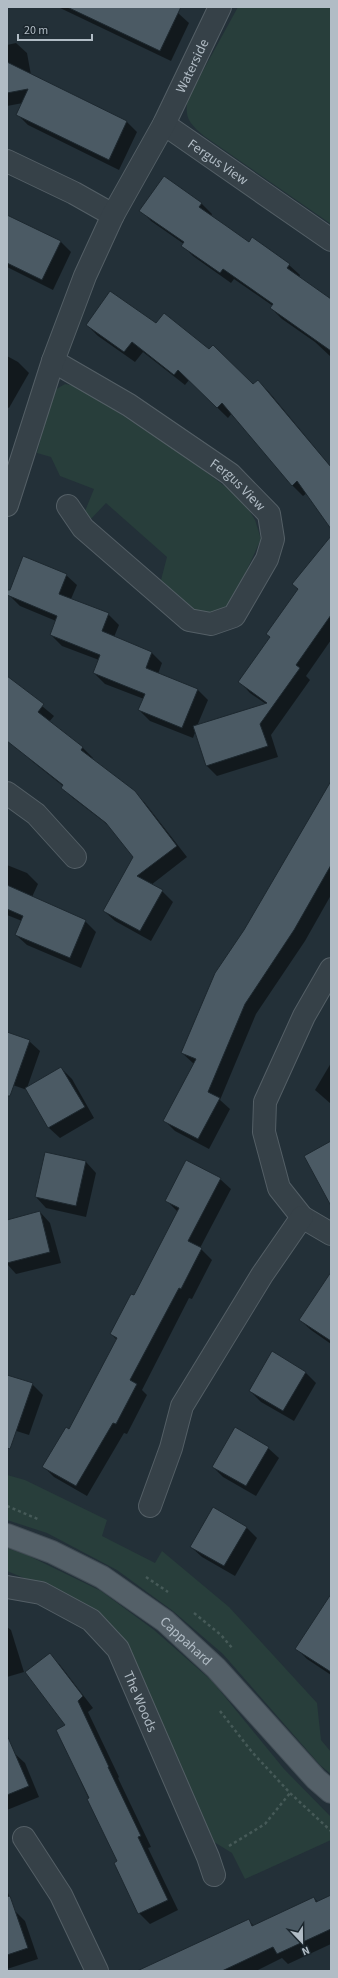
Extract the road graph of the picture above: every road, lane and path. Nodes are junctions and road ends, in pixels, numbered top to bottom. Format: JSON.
{"nodes":[{"id":1,"x":220,"y":7,"type":"edge"},
{"id":2,"x":164,"y":124,"type":"junction"},
{"id":3,"x":7,"y":161,"type":"edge"},
{"id":4,"x":113,"y":216,"type":"junction"},
{"id":5,"x":331,"y":240,"type":"edge"},
{"id":6,"x":52,"y":361,"type":"junction"},
{"id":7,"x":13,"y":467,"type":"edge"},
{"id":8,"x":7,"y":505,"type":"edge"},
{"id":9,"x":68,"y":506,"type":"dead end"},
{"id":10,"x":7,"y":793,"type":"edge"},
{"id":11,"x":75,"y":858,"type":"dead end"},
{"id":12,"x":331,"y":968,"type":"edge"},
{"id":13,"x":302,"y":1217,"type":"junction"},
{"id":14,"x":331,"y":1234,"type":"edge"},
{"id":15,"x":150,"y":1506,"type":"dead end"},
{"id":16,"x":7,"y":1534,"type":"edge"},
{"id":17,"x":7,"y":1587,"type":"edge"},
{"id":18,"x":220,"y":1710,"type":"dead end"},
{"id":19,"x":331,"y":1792,"type":"edge"},
{"id":20,"x":290,"y":1793,"type":"junction"},
{"id":21,"x":331,"y":1831,"type":"edge"},
{"id":22,"x":22,"y":1839,"type":"edge"},
{"id":23,"x":211,"y":1866,"type":"joint"},
{"id":24,"x":97,"y":1971,"type":"edge"}],
"edges":[{"from":1,"to":2,"type":"street","name":"Waterside"},
{"from":2,"to":4,"type":"street","name":"Waterside"},
{"from":2,"to":5,"type":"street","name":"Fergus View"},
{"from":3,"to":4,"type":"street"},
{"from":4,"to":6,"type":"street","name":"Waterside"},
{"from":6,"to":7,"type":"street","name":"Waterside"},
{"from":6,"to":9,"type":"street","name":"Fergus View"},
{"from":7,"to":8,"type":"street","name":"Waterside"},
{"from":10,"to":11,"type":"street"},
{"from":12,"to":13,"type":"street"},
{"from":13,"to":14,"type":"street"},
{"from":13,"to":15,"type":"street"},
{"from":16,"to":19,"type":"main road","name":"Cappahard"},
{"from":17,"to":23,"type":"street","name":"The Woods"},
{"from":18,"to":20,"type":"path"},
{"from":20,"to":21,"type":"path"},
{"from":20,"to":23,"type":"path"},
{"from":22,"to":24,"type":"street"}]}
